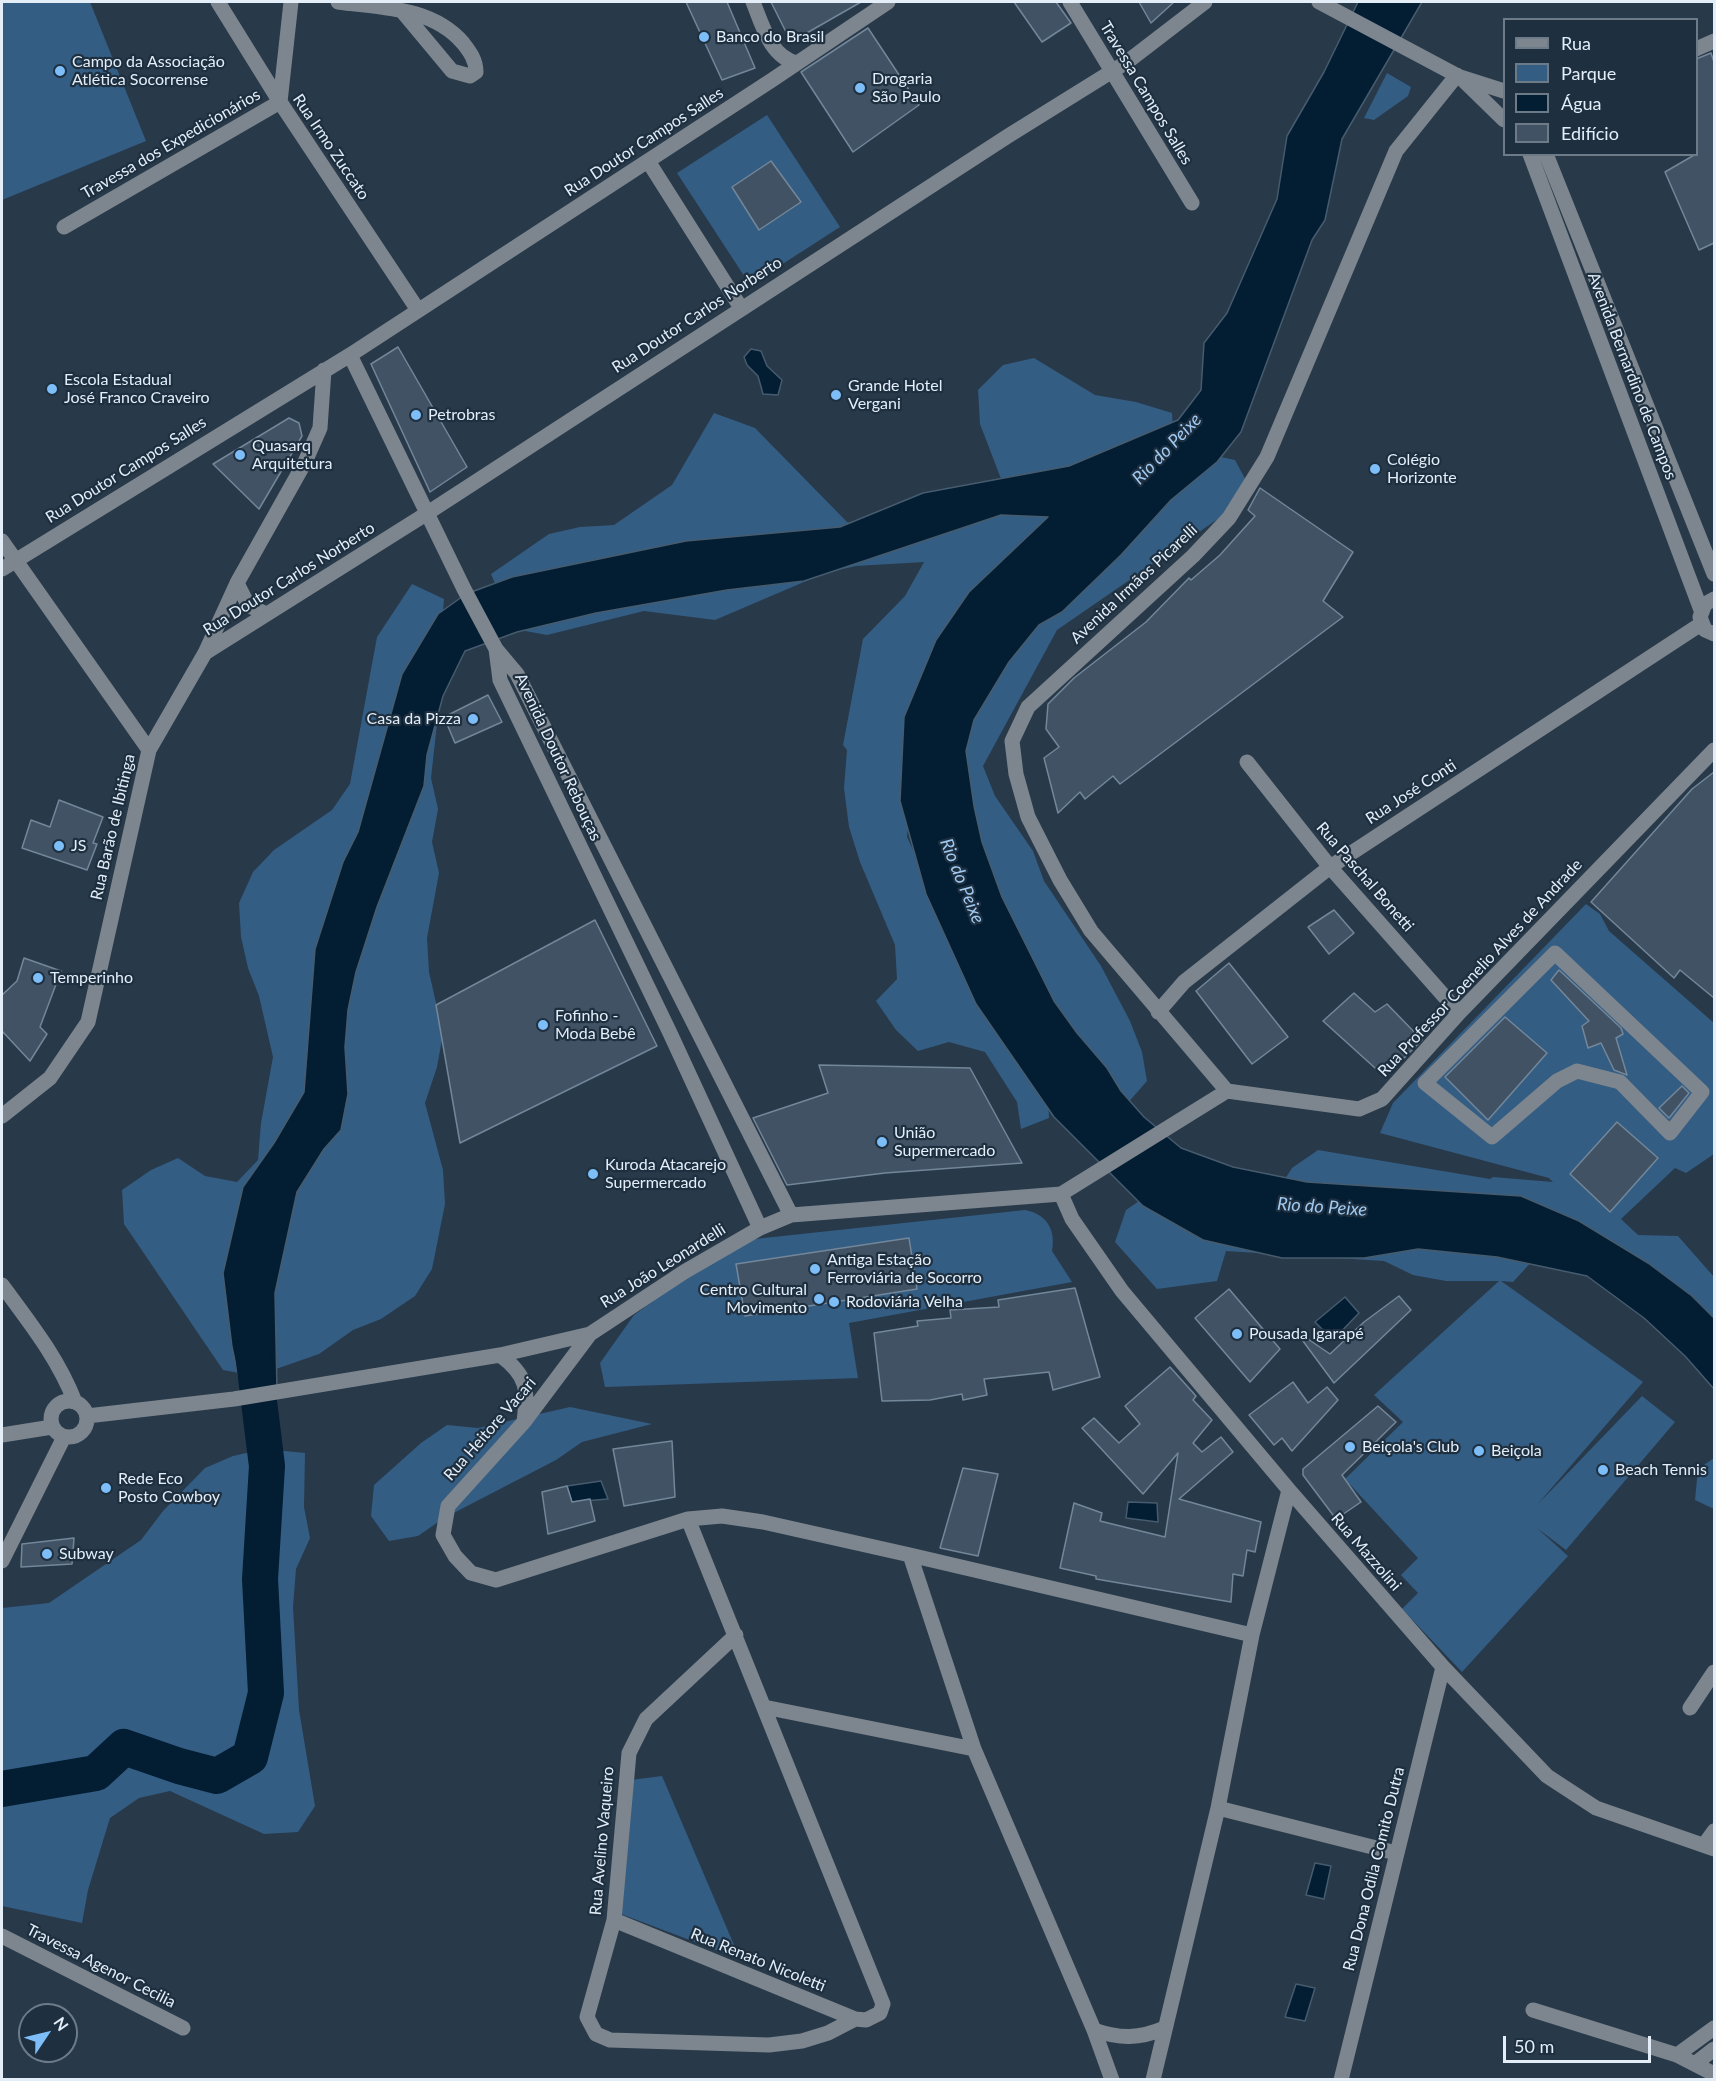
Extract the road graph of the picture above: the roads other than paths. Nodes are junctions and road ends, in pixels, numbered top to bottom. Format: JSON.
{"nodes":[{"id":1,"x":218,"y":2,"type":"edge"},
{"id":2,"x":291,"y":2,"type":"edge"},
{"id":3,"x":338,"y":2,"type":"edge"},
{"id":4,"x":753,"y":2,"type":"edge"},
{"id":5,"x":888,"y":2,"type":"edge"},
{"id":6,"x":1070,"y":2,"type":"edge"},
{"id":7,"x":1205,"y":2,"type":"edge"},
{"id":8,"x":1320,"y":2,"type":"edge"},
{"id":9,"x":402,"y":10,"type":"junction"},
{"id":10,"x":770,"y":41,"type":"junction"},
{"id":11,"x":1714,"y":41,"type":"edge"},
{"id":12,"x":1698,"y":48,"type":"edge"},
{"id":13,"x":797,"y":63,"type":"junction"},
{"id":14,"x":1112,"y":72,"type":"junction"},
{"id":15,"x":1459,"y":76,"type":"junction"},
{"id":16,"x":772,"y":80,"type":"junction"},
{"id":17,"x":1503,"y":91,"type":"edge"},
{"id":18,"x":280,"y":102,"type":"junction"},
{"id":19,"x":1503,"y":119,"type":"edge"},
{"id":20,"x":1531,"y":156,"type":"edge"},
{"id":21,"x":1547,"y":156,"type":"edge"},
{"id":22,"x":648,"y":161,"type":"junction"},
{"id":23,"x":1192,"y":203,"type":"dead end"},
{"id":24,"x":63,"y":227,"type":"dead end"},
{"id":25,"x":741,"y":308,"type":"junction"},
{"id":26,"x":418,"y":310,"type":"junction"},
{"id":27,"x":350,"y":355,"type":"junction"},
{"id":28,"x":324,"y":370,"type":"junction"},
{"id":29,"x":426,"y":514,"type":"junction"},
{"id":30,"x":2,"y":541,"type":"edge"},
{"id":31,"x":8,"y":565,"type":"edge"},
{"id":32,"x":1714,"y":574,"type":"edge"},
{"id":33,"x":237,"y":583,"type":"junction"},
{"id":34,"x":1714,"y":599,"type":"edge"},
{"id":35,"x":266,"y":614,"type":"junction"},
{"id":36,"x":1708,"y":628,"type":"edge"},
{"id":37,"x":494,"y":645,"type":"junction"},
{"id":38,"x":205,"y":653,"type":"junction"},
{"id":39,"x":149,"y":750,"type":"junction"},
{"id":40,"x":1714,"y":750,"type":"edge"},
{"id":41,"x":1247,"y":762,"type":"dead end"},
{"id":42,"x":565,"y":768,"type":"junction"},
{"id":43,"x":546,"y":777,"type":"junction"},
{"id":44,"x":1330,"y":867,"type":"junction"},
{"id":45,"x":627,"y":892,"type":"junction"},
{"id":46,"x":606,"y":902,"type":"junction"},
{"id":47,"x":1537,"y":933,"type":"junction"},
{"id":48,"x":1555,"y":953,"type":"junction"},
{"id":49,"x":1158,"y":1012,"type":"junction"},
{"id":50,"x":1459,"y":1013,"type":"junction"},
{"id":51,"x":1227,"y":1091,"type":"junction"},
{"id":52,"x":731,"y":1102,"type":"junction"},
{"id":53,"x":708,"y":1114,"type":"junction"},
{"id":54,"x":2,"y":1116,"type":"edge"},
{"id":55,"x":1061,"y":1194,"type":"junction"},
{"id":56,"x":791,"y":1215,"type":"junction"},
{"id":57,"x":759,"y":1228,"type":"junction"},
{"id":58,"x":2,"y":1285,"type":"edge"},
{"id":59,"x":590,"y":1334,"type":"junction"},
{"id":60,"x":500,"y":1354,"type":"junction"},
{"id":61,"x":75,"y":1402,"type":"junction"},
{"id":62,"x":87,"y":1416,"type":"junction"},
{"id":63,"x":524,"y":1422,"type":"junction"},
{"id":64,"x":58,"y":1432,"type":"junction"},
{"id":65,"x":2,"y":1435,"type":"edge"},
{"id":66,"x":1289,"y":1490,"type":"junction"},
{"id":67,"x":688,"y":1518,"type":"junction"},
{"id":68,"x":910,"y":1555,"type":"junction"},
{"id":69,"x":2,"y":1561,"type":"edge"},
{"id":70,"x":736,"y":1635,"type":"junction"},
{"id":71,"x":1252,"y":1635,"type":"junction"},
{"id":72,"x":1443,"y":1667,"type":"junction"},
{"id":73,"x":1714,"y":1672,"type":"edge"},
{"id":74,"x":764,"y":1707,"type":"junction"},
{"id":75,"x":1690,"y":1708,"type":"dead end"},
{"id":76,"x":974,"y":1749,"type":"junction"},
{"id":77,"x":1218,"y":1808,"type":"junction"},
{"id":78,"x":1714,"y":1831,"type":"edge"},
{"id":79,"x":1709,"y":1847,"type":"edge"},
{"id":80,"x":1396,"y":1852,"type":"junction"},
{"id":81,"x":614,"y":1920,"type":"junction"},
{"id":82,"x":2,"y":1936,"type":"edge"},
{"id":83,"x":1533,"y":2010,"type":"dead end"},
{"id":84,"x":855,"y":2019,"type":"junction"},
{"id":85,"x":183,"y":2028,"type":"dead end"},
{"id":86,"x":1165,"y":2028,"type":"junction"},
{"id":87,"x":1714,"y":2028,"type":"edge"},
{"id":88,"x":1094,"y":2030,"type":"junction"},
{"id":89,"x":1714,"y":2049,"type":"edge"},
{"id":90,"x":1677,"y":2055,"type":"junction"},
{"id":91,"x":1696,"y":2063,"type":"junction"},
{"id":92,"x":1714,"y":2074,"type":"edge"},
{"id":93,"x":1112,"y":2079,"type":"edge"},
{"id":94,"x":1153,"y":2079,"type":"edge"},
{"id":95,"x":1341,"y":2079,"type":"edge"}],
"edges":[{"from":1,"to":18,"type":"street","name":"Rua Irmo Zuccato"},
{"from":2,"to":18,"type":"street"},
{"from":3,"to":9,"type":"street"},
{"from":4,"to":10,"type":"street"},
{"from":5,"to":13,"type":"street","name":"Rua Doutor Campos Salles"},
{"from":6,"to":14,"type":"street","name":"Travessa Campos Salles"},
{"from":7,"to":14,"type":"street","name":"Rua Doutor Carlos Norberto"},
{"from":8,"to":15,"type":"street"},
{"from":9,"to":9,"type":"street"},
{"from":10,"to":13,"type":"street"},
{"from":10,"to":16,"type":"street"},
{"from":11,"to":12,"type":"street"},
{"from":13,"to":16,"type":"street","name":"Rua Doutor Campos Salles"},
{"from":14,"to":23,"type":"street","name":"Travessa Campos Salles"},
{"from":14,"to":25,"type":"street","name":"Rua Doutor Carlos Norberto"},
{"from":15,"to":17,"type":"street"},
{"from":15,"to":19,"type":"street"},
{"from":15,"to":49,"type":"street","name":"Avenida Irmãos Picarelli"},
{"from":16,"to":22,"type":"street","name":"Rua Doutor Campos Salles"},
{"from":18,"to":24,"type":"street","name":"Travessa dos Expedicionários"},
{"from":18,"to":26,"type":"street","name":"Rua Irmo Zuccato"},
{"from":20,"to":36,"type":"street","name":"Avenida Bernardino de Campos"},
{"from":21,"to":32,"type":"street","name":"Avenida Bernardino de Campos"},
{"from":22,"to":25,"type":"street"},
{"from":22,"to":26,"type":"street","name":"Rua Doutor Campos Salles"},
{"from":25,"to":29,"type":"street","name":"Rua Doutor Carlos Norberto"},
{"from":26,"to":27,"type":"street","name":"Rua Doutor Campos Salles"},
{"from":27,"to":28,"type":"street","name":"Rua Doutor Campos Salles"},
{"from":27,"to":29,"type":"street"},
{"from":28,"to":31,"type":"street","name":"Rua Doutor Campos Salles"},
{"from":28,"to":33,"type":"street","name":"Rua Barão de Ibitinga"},
{"from":29,"to":35,"type":"street","name":"Rua Doutor Carlos Norberto"},
{"from":29,"to":37,"type":"street"},
{"from":30,"to":31,"type":"street"},
{"from":31,"to":39,"type":"street"},
{"from":33,"to":35,"type":"street"},
{"from":33,"to":38,"type":"street","name":"Rua Barão de Ibitinga"},
{"from":34,"to":36,"type":"street","name":"Rua José Conti"},
{"from":35,"to":38,"type":"street","name":"Rua Doutor Carlos Norberto"},
{"from":36,"to":44,"type":"street","name":"Rua José Conti"},
{"from":37,"to":42,"type":"street","name":"Avenida Doutor Rebouças"},
{"from":37,"to":43,"type":"street","name":"Avenida Doutor Rebouças"},
{"from":38,"to":39,"type":"street","name":"Rua Barão de Ibitinga"},
{"from":39,"to":54,"type":"street","name":"Rua Barão de Ibitinga"},
{"from":40,"to":47,"type":"street","name":"Rua Professor Coenelio Alves de Andrade"},
{"from":41,"to":44,"type":"street","name":"Rua Paschal Bonetti"},
{"from":42,"to":43,"type":"street"},
{"from":42,"to":45,"type":"street","name":"Avenida Doutor Rebouças"},
{"from":43,"to":46,"type":"street","name":"Avenida Doutor Rebouças"},
{"from":44,"to":49,"type":"street","name":"Rua José Conti"},
{"from":44,"to":50,"type":"street","name":"Rua Paschal Bonetti"},
{"from":45,"to":46,"type":"street"},
{"from":45,"to":52,"type":"street","name":"Avenida Doutor Rebouças"},
{"from":46,"to":53,"type":"street","name":"Avenida Doutor Rebouças"},
{"from":47,"to":48,"type":"street"},
{"from":47,"to":50,"type":"street","name":"Rua Professor Coenelio Alves de Andrade"},
{"from":48,"to":48,"type":"street"},
{"from":49,"to":51,"type":"street","name":"Avenida Irmãos Picarelli"},
{"from":50,"to":51,"type":"street","name":"Rua Professor Coenelio Alves de Andrade"},
{"from":51,"to":55,"type":"street"},
{"from":52,"to":53,"type":"street"},
{"from":52,"to":56,"type":"street","name":"Avenida Doutor Rebouças"},
{"from":53,"to":57,"type":"street","name":"Avenida Doutor Rebouças"},
{"from":55,"to":56,"type":"street","name":"Rua João Leonardelli"},
{"from":55,"to":66,"type":"street","name":"Rua Mazzolini"},
{"from":56,"to":57,"type":"street","name":"Rua João Leonardelli"},
{"from":57,"to":59,"type":"street","name":"Rua João Leonardelli"},
{"from":58,"to":61,"type":"street"},
{"from":59,"to":60,"type":"street","name":"Rua João Leonardelli"},
{"from":59,"to":63,"type":"street","name":"Rua Heitore Vacari"},
{"from":60,"to":62,"type":"street","name":"Rua João Leonardelli"},
{"from":60,"to":63,"type":"street"},
{"from":61,"to":62,"type":"street"},
{"from":61,"to":64,"type":"street"},
{"from":62,"to":64,"type":"street"},
{"from":63,"to":67,"type":"street","name":"Rua Heitore Vacari"},
{"from":64,"to":65,"type":"street"},
{"from":64,"to":69,"type":"street"},
{"from":66,"to":71,"type":"street"},
{"from":66,"to":72,"type":"street","name":"Rua Mazzolini"},
{"from":67,"to":68,"type":"street","name":"Rua Heitore Vacari"},
{"from":67,"to":70,"type":"street"},
{"from":68,"to":71,"type":"street","name":"Rua Heitore Vacari"},
{"from":68,"to":76,"type":"street"},
{"from":70,"to":74,"type":"street"},
{"from":70,"to":81,"type":"street","name":"Rua Avelino Vaqueiro"},
{"from":71,"to":77,"type":"street"},
{"from":72,"to":79,"type":"street","name":"Rua Mazzolini"},
{"from":72,"to":80,"type":"street","name":"Rua Dona Odila Comito Dutra"},
{"from":73,"to":75,"type":"street"},
{"from":74,"to":76,"type":"street"},
{"from":74,"to":84,"type":"street"},
{"from":76,"to":88,"type":"street"},
{"from":77,"to":80,"type":"street"},
{"from":77,"to":86,"type":"street"},
{"from":78,"to":79,"type":"street"},
{"from":80,"to":95,"type":"street","name":"Rua Dona Odila Comito Dutra"},
{"from":81,"to":84,"type":"street","name":"Rua Renato Nicoletti"},
{"from":81,"to":84,"type":"street","name":"Rua Avelino Vaqueiro"},
{"from":82,"to":85,"type":"street","name":"Travessa Agenor Cecilia"},
{"from":83,"to":90,"type":"street"},
{"from":86,"to":88,"type":"street"},
{"from":86,"to":94,"type":"street"},
{"from":87,"to":90,"type":"street"},
{"from":88,"to":93,"type":"street"},
{"from":89,"to":91,"type":"street"},
{"from":90,"to":91,"type":"street"},
{"from":91,"to":92,"type":"street"}]}
